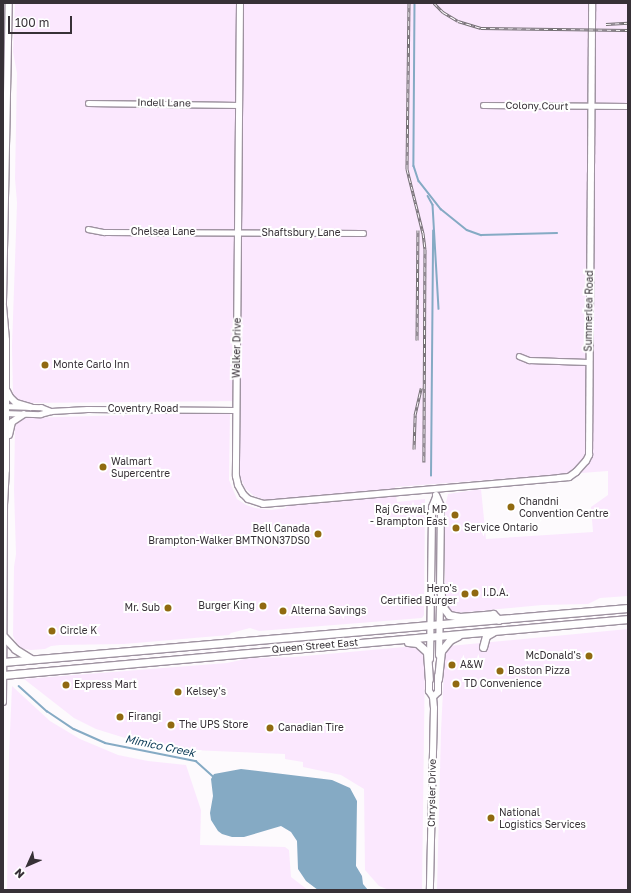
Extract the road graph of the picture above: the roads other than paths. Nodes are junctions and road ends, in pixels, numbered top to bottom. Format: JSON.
{"nodes":[{"id":1,"x":9,"y":3,"type":"edge"},
{"id":2,"x":240,"y":3,"type":"edge"},
{"id":3,"x":592,"y":3,"type":"edge"},
{"id":4,"x":88,"y":103,"type":"dead end"},
{"id":5,"x":239,"y":105,"type":"junction"},
{"id":6,"x":483,"y":105,"type":"dead end"},
{"id":7,"x":592,"y":106,"type":"junction"},
{"id":8,"x":628,"y":106,"type":"edge"},
{"id":9,"x":88,"y":230,"type":"dead end"},
{"id":10,"x":238,"y":233,"type":"junction"},
{"id":11,"x":363,"y":233,"type":"dead end"},
{"id":12,"x":519,"y":356,"type":"dead end"},
{"id":13,"x":588,"y":362,"type":"junction"},
{"id":14,"x":6,"y":381,"type":"junction"},
{"id":15,"x":4,"y":406,"type":"edge"},
{"id":16,"x":30,"y":406,"type":"junction"},
{"id":17,"x":235,"y":410,"type":"junction"},
{"id":18,"x":51,"y":411,"type":"junction"},
{"id":19,"x":4,"y":413,"type":"edge"},
{"id":20,"x":24,"y":414,"type":"junction"},
{"id":21,"x":6,"y":446,"type":"junction"},
{"id":22,"x":436,"y":489,"type":"junction"},
{"id":23,"x":436,"y":497,"type":"junction"},
{"id":24,"x":440,"y":586,"type":"junction"},
{"id":25,"x":628,"y":608,"type":"edge"},
{"id":26,"x":628,"y":619,"type":"edge"},
{"id":27,"x":499,"y":620,"type":"junction"},
{"id":28,"x":440,"y":625,"type":"junction"},
{"id":29,"x":430,"y":626,"type":"junction"},
{"id":30,"x":495,"y":631,"type":"junction"},
{"id":31,"x":475,"y":632,"type":"junction"},
{"id":32,"x":439,"y":636,"type":"junction"},
{"id":33,"x":430,"y":637,"type":"junction"},
{"id":34,"x":4,"y":638,"type":"junction"},
{"id":35,"x":387,"y":640,"type":"junction"},
{"id":36,"x":32,"y":660,"type":"junction"},
{"id":37,"x":3,"y":662,"type":"edge"},
{"id":38,"x":3,"y":674,"type":"edge"},
{"id":39,"x":438,"y":679,"type":"junction"},
{"id":40,"x":429,"y":680,"type":"junction"},
{"id":41,"x":433,"y":697,"type":"junction"},
{"id":42,"x":3,"y":702,"type":"edge"},
{"id":43,"x":430,"y":890,"type":"edge"}],
"edges":[{"from":1,"to":14,"type":"street"},
{"from":2,"to":5,"type":"street","name":"Walker Drive"},
{"from":3,"to":7,"type":"street","name":"Summerlea Road"},
{"from":4,"to":5,"type":"street","name":"Indell Lane"},
{"from":5,"to":10,"type":"street","name":"Walker Drive"},
{"from":6,"to":7,"type":"street","name":"Colony Court"},
{"from":7,"to":8,"type":"street","name":"Colony Court"},
{"from":7,"to":13,"type":"street","name":"Summerlea Road"},
{"from":9,"to":10,"type":"street","name":"Chelsea Lane"},
{"from":10,"to":11,"type":"street","name":"Shaftsbury Lane"},
{"from":10,"to":17,"type":"street","name":"Walker Drive"},
{"from":12,"to":13,"type":"street"},
{"from":13,"to":22,"type":"street","name":"Summerlea Road"},
{"from":14,"to":15,"type":"street"},
{"from":14,"to":16,"type":"street"},
{"from":15,"to":16,"type":"street","name":"Coventry Road"},
{"from":15,"to":19,"type":"street"},
{"from":16,"to":18,"type":"street","name":"Coventry Road"},
{"from":17,"to":18,"type":"street","name":"Coventry Road"},
{"from":17,"to":22,"type":"street","name":"Walker Drive"},
{"from":18,"to":20,"type":"street","name":"Coventry Road"},
{"from":19,"to":20,"type":"street","name":"Coventry Road"},
{"from":19,"to":21,"type":"street"},
{"from":20,"to":21,"type":"street"},
{"from":21,"to":34,"type":"street"},
{"from":22,"to":23,"type":"street"},
{"from":23,"to":24,"type":"street","name":"Chrysler Drive"},
{"from":23,"to":29,"type":"street","name":"Chrysler Drive"},
{"from":24,"to":27,"type":"main road"},
{"from":24,"to":28,"type":"street","name":"Chrysler Drive"},
{"from":25,"to":27,"type":"main road","name":"Queen Street East"},
{"from":26,"to":30,"type":"main road","name":"Queen Street East"},
{"from":27,"to":28,"type":"main road","name":"Queen Street East"},
{"from":28,"to":29,"type":"main road","name":"Queen Street East"},
{"from":28,"to":32,"type":"street","name":"Chrysler Drive"},
{"from":29,"to":33,"type":"street","name":"Chrysler Drive"},
{"from":29,"to":36,"type":"main road","name":"Queen Street East"},
{"from":30,"to":31,"type":"main road","name":"Queen Street East"},
{"from":30,"to":31,"type":"main road"},
{"from":31,"to":32,"type":"main road","name":"Queen Street East"},
{"from":31,"to":39,"type":"main road"},
{"from":32,"to":33,"type":"main road","name":"Queen Street East"},
{"from":32,"to":39,"type":"street","name":"Chrysler Drive"},
{"from":33,"to":35,"type":"main road","name":"Queen Street East"},
{"from":33,"to":40,"type":"street","name":"Chrysler Drive"},
{"from":34,"to":36,"type":"main road"},
{"from":34,"to":37,"type":"street"},
{"from":35,"to":38,"type":"main road","name":"Queen Street East"},
{"from":35,"to":40,"type":"main road"},
{"from":36,"to":37,"type":"main road","name":"Queen Street East"},
{"from":37,"to":38,"type":"street"},
{"from":38,"to":42,"type":"street"},
{"from":39,"to":41,"type":"street","name":"Chrysler Drive"},
{"from":40,"to":41,"type":"street","name":"Chrysler Drive"},
{"from":41,"to":43,"type":"street","name":"Chrysler Drive"}]}
